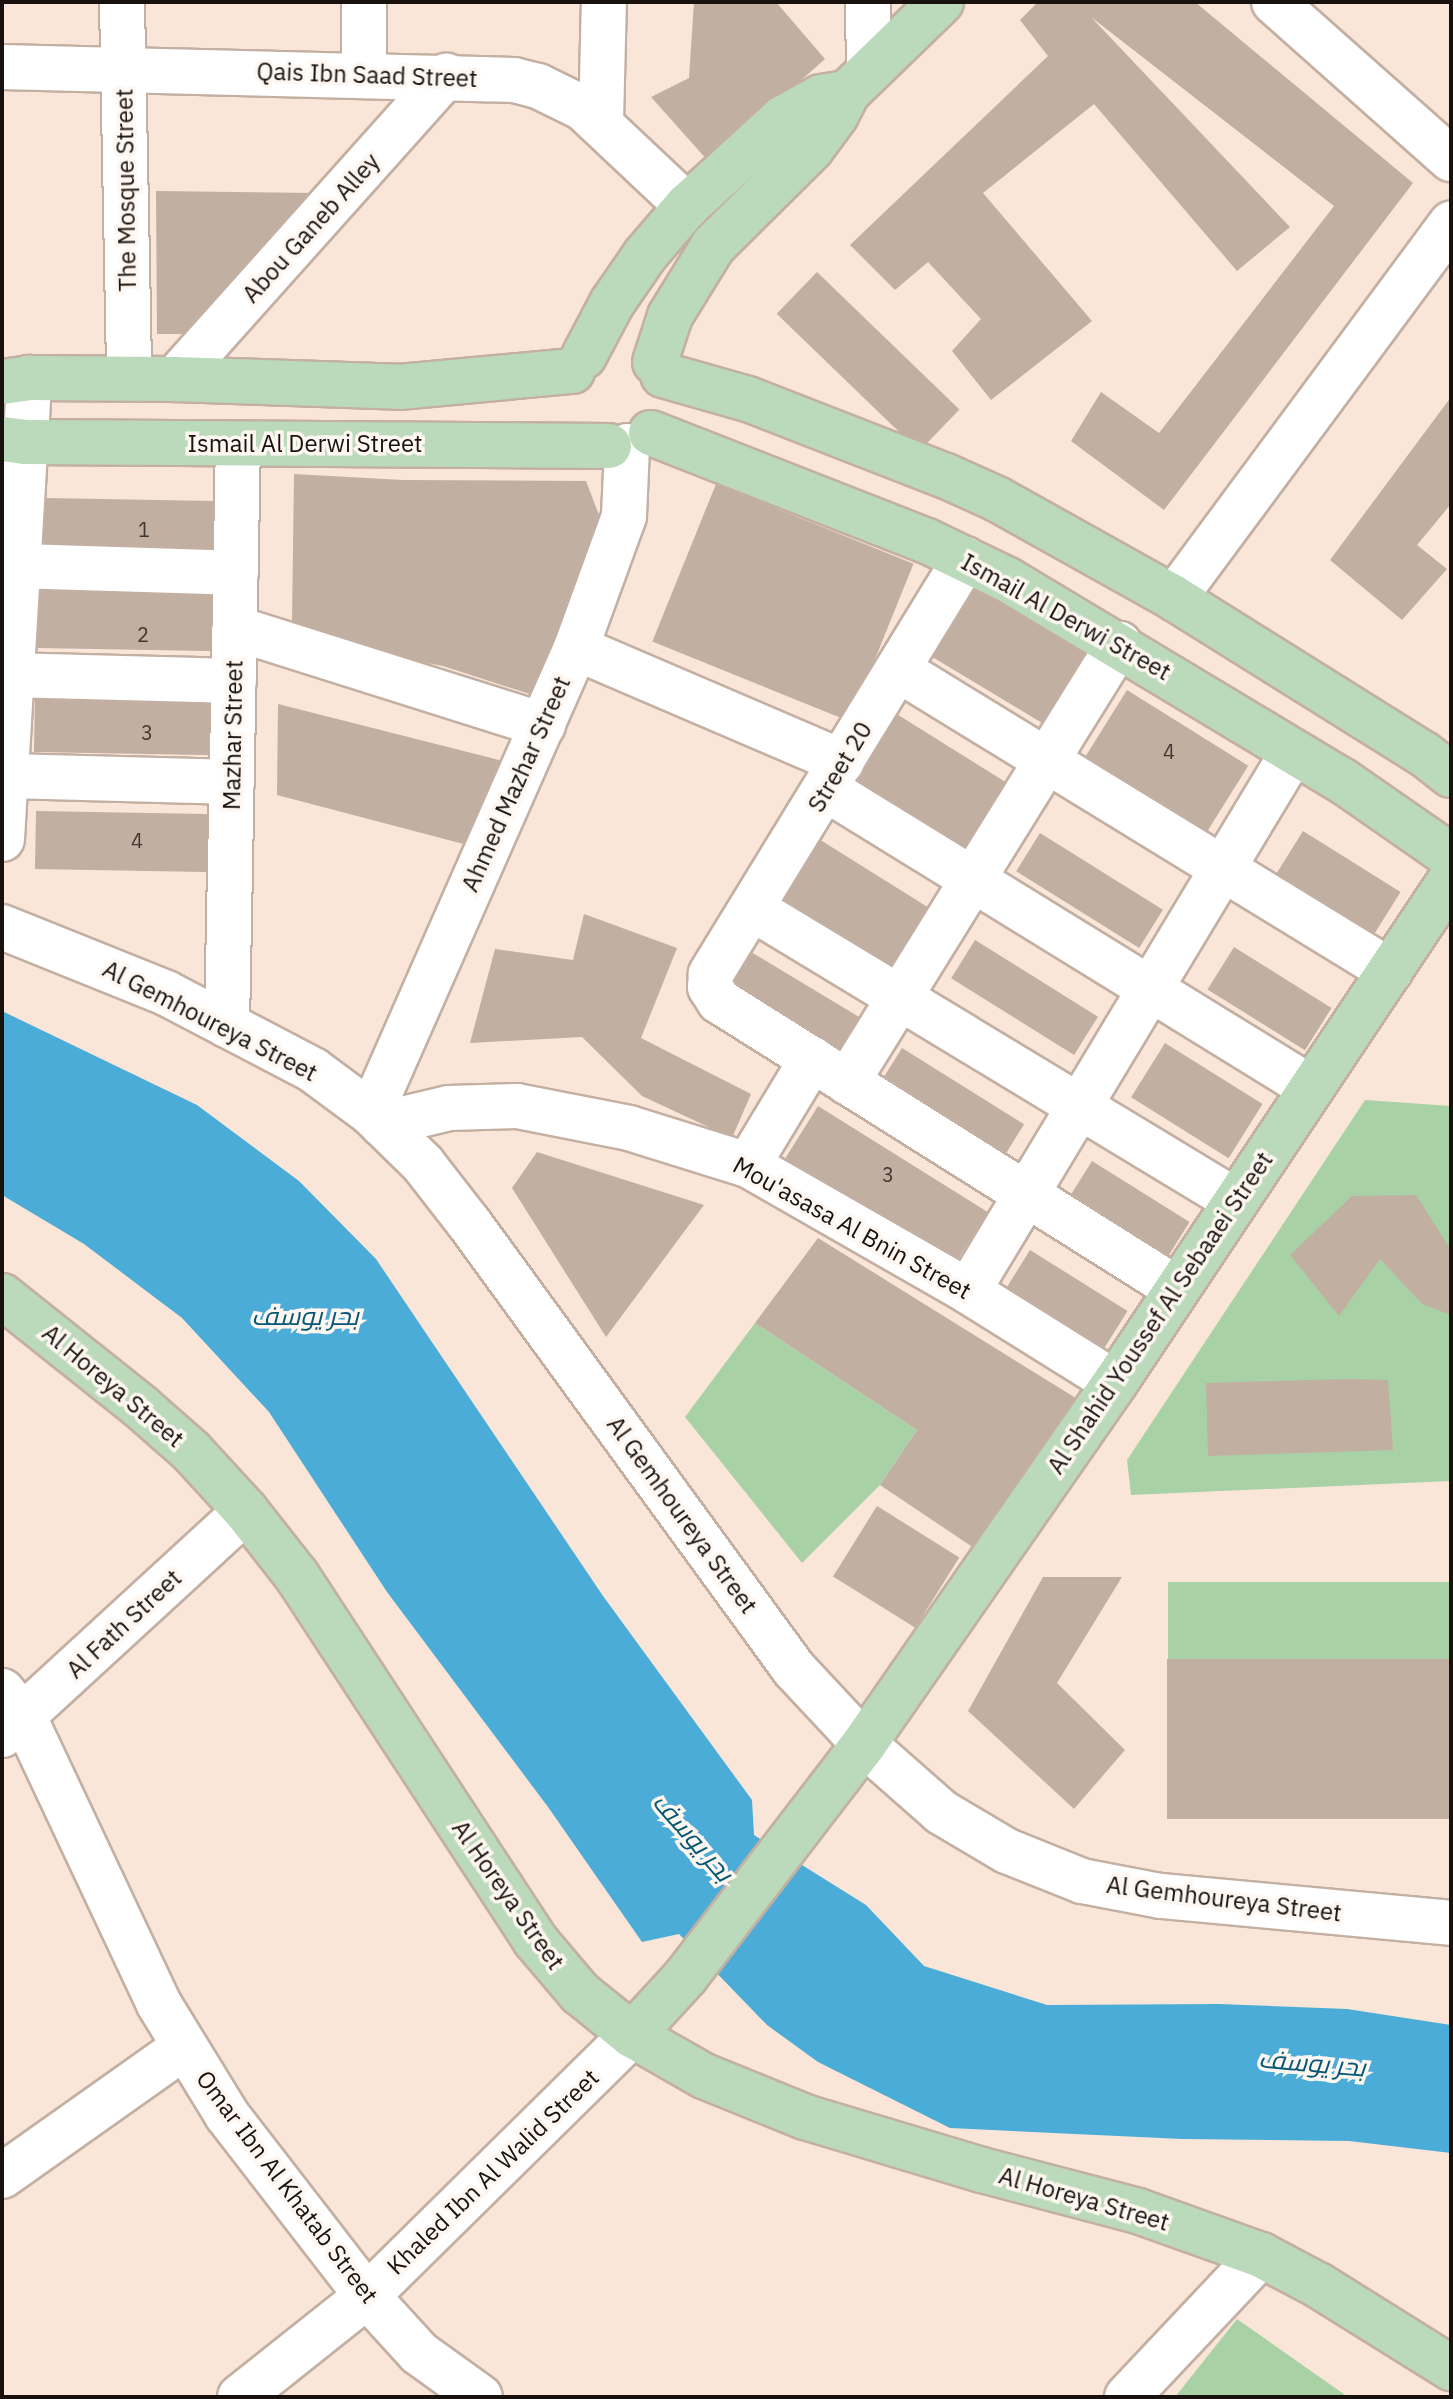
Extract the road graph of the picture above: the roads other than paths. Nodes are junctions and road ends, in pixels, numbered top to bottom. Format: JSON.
{"nodes":[{"id":1,"x":122,"y":2,"type":"edge"},
{"id":2,"x":364,"y":2,"type":"edge"},
{"id":3,"x":604,"y":2,"type":"edge"},
{"id":4,"x":868,"y":2,"type":"edge"},
{"id":5,"x":941,"y":2,"type":"edge"},
{"id":6,"x":1274,"y":2,"type":"edge"},
{"id":7,"x":2,"y":67,"type":"edge"},
{"id":8,"x":124,"y":70,"type":"junction"},
{"id":9,"x":364,"y":74,"type":"junction"},
{"id":10,"x":446,"y":76,"type":"junction"},
{"id":11,"x":858,"y":82,"type":"junction"},
{"id":12,"x":601,"y":121,"type":"junction"},
{"id":13,"x":1451,"y":159,"type":"edge"},
{"id":14,"x":687,"y":206,"type":"junction"},
{"id":15,"x":1451,"y":223,"type":"edge"},
{"id":16,"x":578,"y":364,"type":"junction"},
{"id":17,"x":659,"y":368,"type":"junction"},
{"id":18,"x":129,"y":378,"type":"junction"},
{"id":19,"x":175,"y":379,"type":"junction"},
{"id":20,"x":15,"y":380,"type":"edge"},
{"id":21,"x":14,"y":440,"type":"edge"},
{"id":22,"x":629,"y":442,"type":"junction"},
{"id":23,"x":238,"y":444,"type":"junction"},
{"id":24,"x":13,"y":538,"type":"edge"},
{"id":25,"x":965,"y":559,"type":"junction"},
{"id":26,"x":236,"y":573,"type":"junction"},
{"id":27,"x":1174,"y":598,"type":"junction"},
{"id":28,"x":235,"y":628,"type":"junction"},
{"id":29,"x":8,"y":629,"type":"edge"},
{"id":30,"x":1119,"y":644,"type":"junction"},
{"id":31,"x":576,"y":648,"type":"junction"},
{"id":32,"x":899,"y":670,"type":"junction"},
{"id":33,"x":12,"y":675,"type":"junction"},
{"id":34,"x":234,"y":681,"type":"junction"},
{"id":35,"x":543,"y":725,"type":"junction"},
{"id":36,"x":5,"y":749,"type":"edge"},
{"id":37,"x":1293,"y":752,"type":"junction"},
{"id":38,"x":1047,"y":760,"type":"junction"},
{"id":39,"x":1451,"y":775,"type":"edge"},
{"id":40,"x":834,"y":776,"type":"junction"},
{"id":41,"x":232,"y":782,"type":"junction"},
{"id":42,"x":2,"y":839,"type":"edge"},
{"id":43,"x":1451,"y":856,"type":"edge"},
{"id":44,"x":1223,"y":868,"type":"junction"},
{"id":45,"x":972,"y":879,"type":"junction"},
{"id":46,"x":1451,"y":879,"type":"edge"},
{"id":47,"x":753,"y":909,"type":"junction"},
{"id":48,"x":2,"y":927,"type":"edge"},
{"id":49,"x":1390,"y":971,"type":"junction"},
{"id":50,"x":1151,"y":989,"type":"junction"},
{"id":51,"x":899,"y":997,"type":"junction"},
{"id":52,"x":227,"y":1025,"type":"junction"},
{"id":53,"x":830,"y":1070,"type":"junction"},
{"id":54,"x":1311,"y":1088,"type":"junction"},
{"id":55,"x":1082,"y":1107,"type":"junction"},
{"id":56,"x":377,"y":1118,"type":"junction"},
{"id":57,"x":748,"y":1165,"type":"junction"},
{"id":58,"x":1027,"y":1195,"type":"junction"},
{"id":59,"x":1236,"y":1201,"type":"junction"},
{"id":60,"x":1177,"y":1289,"type":"junction"},
{"id":61,"x":968,"y":1291,"type":"junction"},
{"id":62,"x":2,"y":1296,"type":"edge"},
{"id":63,"x":1115,"y":1383,"type":"junction"},
{"id":64,"x":246,"y":1511,"type":"junction"},
{"id":65,"x":9,"y":1714,"type":"edge"},
{"id":66,"x":864,"y":1744,"type":"junction"},
{"id":67,"x":1451,"y":1923,"type":"edge"},
{"id":68,"x":632,"y":2035,"type":"junction"},
{"id":69,"x":184,"y":2047,"type":"junction"},
{"id":70,"x":2,"y":2176,"type":"edge"},
{"id":71,"x":1261,"y":2255,"type":"junction"},
{"id":72,"x":367,"y":2296,"type":"junction"},
{"id":73,"x":1451,"y":2368,"type":"edge"},
{"id":74,"x":240,"y":2397,"type":"edge"},
{"id":75,"x":480,"y":2397,"type":"edge"},
{"id":76,"x":1127,"y":2397,"type":"edge"}],
"edges":[{"from":1,"to":8,"type":"street","name":"The Mosque Street"},
{"from":2,"to":9,"type":"street"},
{"from":3,"to":12,"type":"street"},
{"from":4,"to":11,"type":"street"},
{"from":5,"to":11,"type":"main road"},
{"from":6,"to":13,"type":"street"},
{"from":7,"to":8,"type":"street","name":"Qais Ibn Saad Street"},
{"from":8,"to":9,"type":"street","name":"Qais Ibn Saad Street"},
{"from":8,"to":18,"type":"street","name":"The Mosque Street"},
{"from":9,"to":10,"type":"street","name":"Qais Ibn Saad Street"},
{"from":10,"to":12,"type":"street","name":"Qais Ibn Saad Street"},
{"from":10,"to":19,"type":"street","name":"Abou Ganeb Alley"},
{"from":11,"to":14,"type":"main road"},
{"from":11,"to":17,"type":"main road"},
{"from":12,"to":14,"type":"street","name":"Qais Ibn Saad Street"},
{"from":14,"to":16,"type":"main road"},
{"from":15,"to":27,"type":"street"},
{"from":16,"to":17,"type":"main road"},
{"from":16,"to":19,"type":"main road"},
{"from":16,"to":22,"type":"main road"},
{"from":17,"to":22,"type":"main road"},
{"from":17,"to":27,"type":"main road"},
{"from":18,"to":19,"type":"main road"},
{"from":18,"to":20,"type":"main road"},
{"from":20,"to":21,"type":"street"},
{"from":21,"to":23,"type":"main road","name":"Ismail Al Derwi Street"},
{"from":21,"to":24,"type":"street"},
{"from":22,"to":23,"type":"main road","name":"Ismail Al Derwi Street"},
{"from":22,"to":25,"type":"main road","name":"Ismail Al Derwi Street"},
{"from":22,"to":31,"type":"street","name":"Ahmed Mazhar Street"},
{"from":23,"to":26,"type":"street","name":"Mazhar Street"},
{"from":24,"to":26,"type":"street"},
{"from":24,"to":29,"type":"street"},
{"from":25,"to":30,"type":"main road","name":"Ismail Al Derwi Street"},
{"from":25,"to":32,"type":"street","name":"Street 20"},
{"from":26,"to":28,"type":"street","name":"Mazhar Street"},
{"from":27,"to":39,"type":"main road"},
{"from":28,"to":34,"type":"street","name":"Mazhar Street"},
{"from":28,"to":35,"type":"street"},
{"from":29,"to":33,"type":"street"},
{"from":30,"to":37,"type":"main road","name":"Ismail Al Derwi Street"},
{"from":30,"to":38,"type":"street"},
{"from":31,"to":35,"type":"street","name":"Ahmed Mazhar Street"},
{"from":31,"to":40,"type":"street"},
{"from":32,"to":38,"type":"street"},
{"from":32,"to":40,"type":"street","name":"Street 20"},
{"from":33,"to":34,"type":"street"},
{"from":33,"to":36,"type":"street"},
{"from":34,"to":41,"type":"street","name":"Mazhar Street"},
{"from":35,"to":56,"type":"street","name":"Ahmed Mazhar Street"},
{"from":36,"to":41,"type":"street"},
{"from":36,"to":42,"type":"street"},
{"from":37,"to":43,"type":"main road","name":"Ismail Al Derwi Street"},
{"from":37,"to":44,"type":"street"},
{"from":38,"to":44,"type":"street"},
{"from":38,"to":45,"type":"street"},
{"from":40,"to":45,"type":"street"},
{"from":40,"to":47,"type":"street","name":"Street 20"},
{"from":41,"to":52,"type":"street","name":"Mazhar Street"},
{"from":44,"to":49,"type":"street"},
{"from":44,"to":50,"type":"street"},
{"from":45,"to":50,"type":"street"},
{"from":45,"to":51,"type":"street"},
{"from":46,"to":49,"type":"main road","name":"Al Shahid Youssef Al Sebaaei Street"},
{"from":47,"to":51,"type":"street"},
{"from":47,"to":53,"type":"street","name":"Street 20"},
{"from":48,"to":52,"type":"street","name":"Al Gemhoureya Street"},
{"from":49,"to":54,"type":"main road","name":"Al Shahid Youssef Al Sebaaei Street"},
{"from":50,"to":54,"type":"street"},
{"from":50,"to":55,"type":"street"},
{"from":51,"to":53,"type":"street"},
{"from":51,"to":55,"type":"street"},
{"from":52,"to":56,"type":"street","name":"Al Gemhoureya Street"},
{"from":53,"to":57,"type":"street"},
{"from":53,"to":58,"type":"street"},
{"from":54,"to":59,"type":"main road","name":"Al Shahid Youssef Al Sebaaei Street"},
{"from":55,"to":58,"type":"street"},
{"from":55,"to":59,"type":"street"},
{"from":56,"to":57,"type":"street","name":"Mou'asasa Al Bnin Street"},
{"from":56,"to":66,"type":"street","name":"Al Gemhoureya Street"},
{"from":57,"to":61,"type":"street","name":"Mou'asasa Al Bnin Street"},
{"from":58,"to":60,"type":"street"},
{"from":58,"to":61,"type":"street"},
{"from":59,"to":60,"type":"main road","name":"Al Shahid Youssef Al Sebaaei Street"},
{"from":60,"to":63,"type":"main road","name":"Al Shahid Youssef Al Sebaaei Street"},
{"from":61,"to":63,"type":"street","name":"Mou'asasa Al Bnin Street"},
{"from":62,"to":64,"type":"main road","name":"Al Horeya Street"},
{"from":63,"to":66,"type":"main road","name":"Al Shahid Youssef Al Sebaaei Street"},
{"from":64,"to":65,"type":"street","name":"Al Fath Street"},
{"from":64,"to":68,"type":"main road","name":"Al Horeya Street"},
{"from":65,"to":69,"type":"street","name":"Omar Ibn Al Khatab Street"},
{"from":66,"to":67,"type":"street","name":"Al Gemhoureya Street"},
{"from":66,"to":68,"type":"main road","name":"Al Shahid Youssef Al Sebaaei Street"},
{"from":68,"to":71,"type":"main road","name":"Al Horeya Street"},
{"from":68,"to":72,"type":"street","name":"Khaled Ibn Al Walid Street"},
{"from":69,"to":70,"type":"street"},
{"from":69,"to":72,"type":"street","name":"Omar Ibn Al Khatab Street"},
{"from":71,"to":73,"type":"main road","name":"Al Horeya Street"},
{"from":71,"to":76,"type":"street"},
{"from":72,"to":74,"type":"street","name":"Khaled Ibn Al Walid Street"},
{"from":72,"to":75,"type":"street","name":"Omar Ibn Al Khatab Street"}]}
